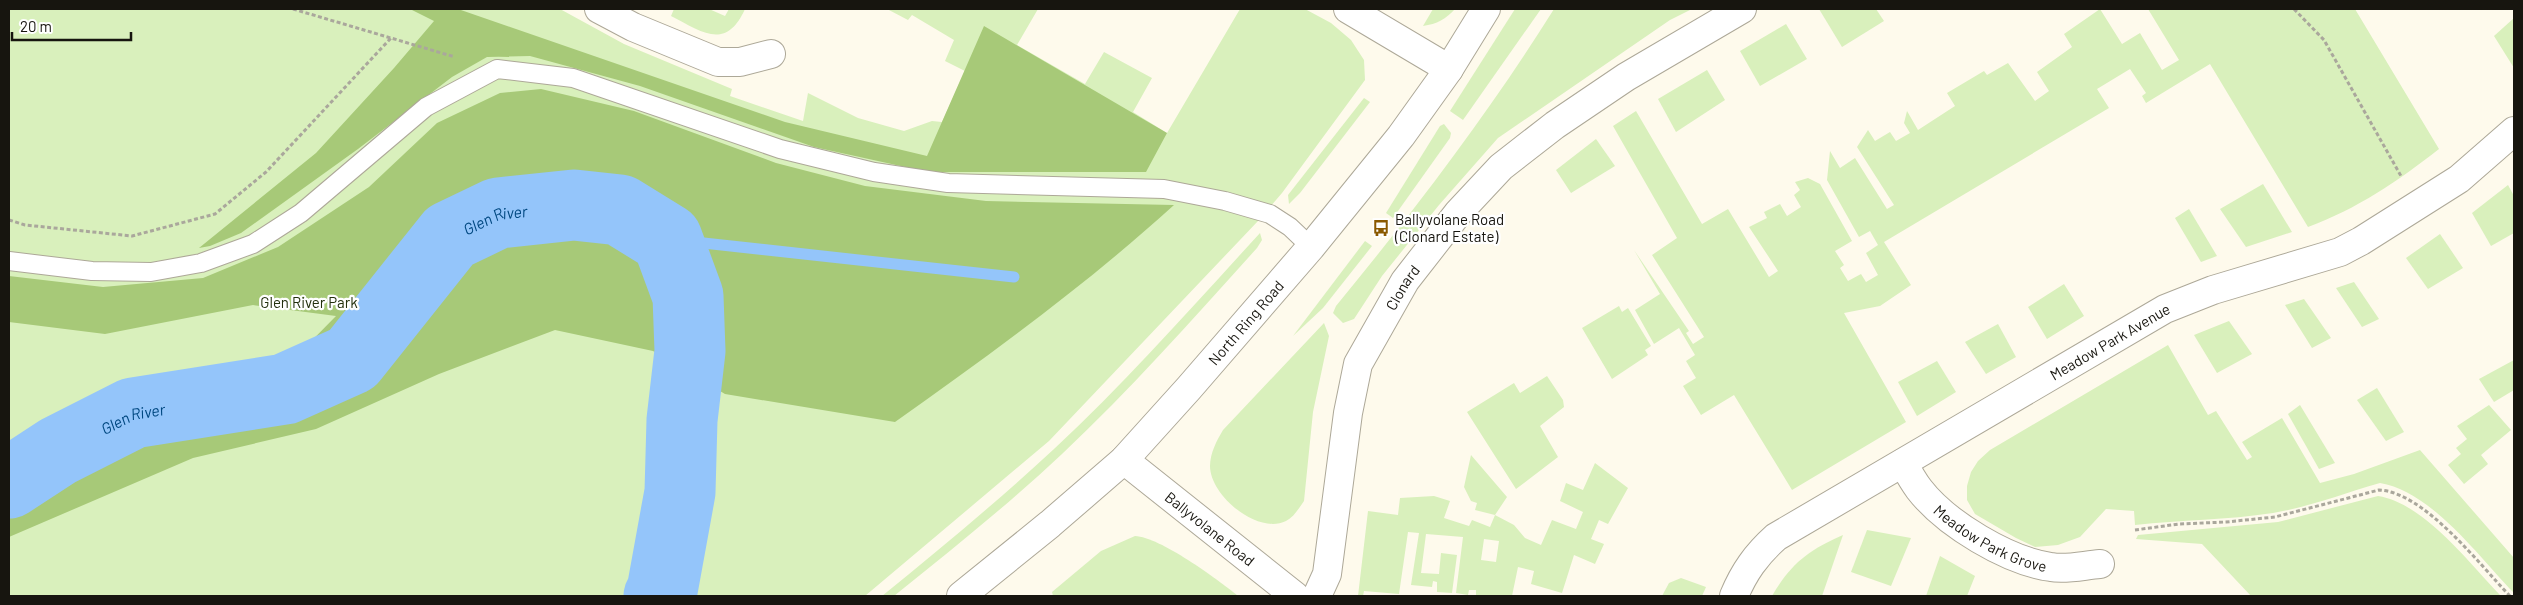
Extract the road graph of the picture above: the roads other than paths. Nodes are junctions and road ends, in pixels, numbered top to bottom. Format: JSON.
{"nodes":[{"id":1,"x":599,"y":9,"type":"edge"},
{"id":2,"x":1348,"y":9,"type":"edge"},
{"id":3,"x":1486,"y":9,"type":"edge"},
{"id":4,"x":1742,"y":9,"type":"edge"},
{"id":5,"x":771,"y":54,"type":"dead end"},
{"id":6,"x":1449,"y":69,"type":"junction"},
{"id":7,"x":2514,"y":131,"type":"edge"},
{"id":8,"x":1311,"y":247,"type":"junction"},
{"id":9,"x":9,"y":261,"type":"edge"},
{"id":10,"x":1124,"y":460,"type":"junction"},
{"id":11,"x":1903,"y":463,"type":"junction"},
{"id":12,"x":2100,"y":564,"type":"dead end"},
{"id":13,"x":961,"y":596,"type":"edge"},
{"id":14,"x":1296,"y":596,"type":"edge"},
{"id":15,"x":1317,"y":596,"type":"edge"},
{"id":16,"x":1734,"y":596,"type":"edge"}],
"edges":[{"from":1,"to":5,"type":"street"},
{"from":2,"to":6,"type":"street"},
{"from":3,"to":6,"type":"street","name":"North Ring Road"},
{"from":4,"to":15,"type":"street","name":"Clonard"},
{"from":6,"to":8,"type":"street","name":"North Ring Road"},
{"from":7,"to":11,"type":"street","name":"Meadow Park Avenue"},
{"from":8,"to":9,"type":"lane"},
{"from":8,"to":10,"type":"street","name":"North Ring Road"},
{"from":10,"to":13,"type":"street","name":"North Ring Road"},
{"from":10,"to":14,"type":"street","name":"Ballyvolane Road"},
{"from":11,"to":12,"type":"street","name":"Meadow Park Grove"},
{"from":11,"to":16,"type":"street","name":"Meadow Park Avenue"}]}
